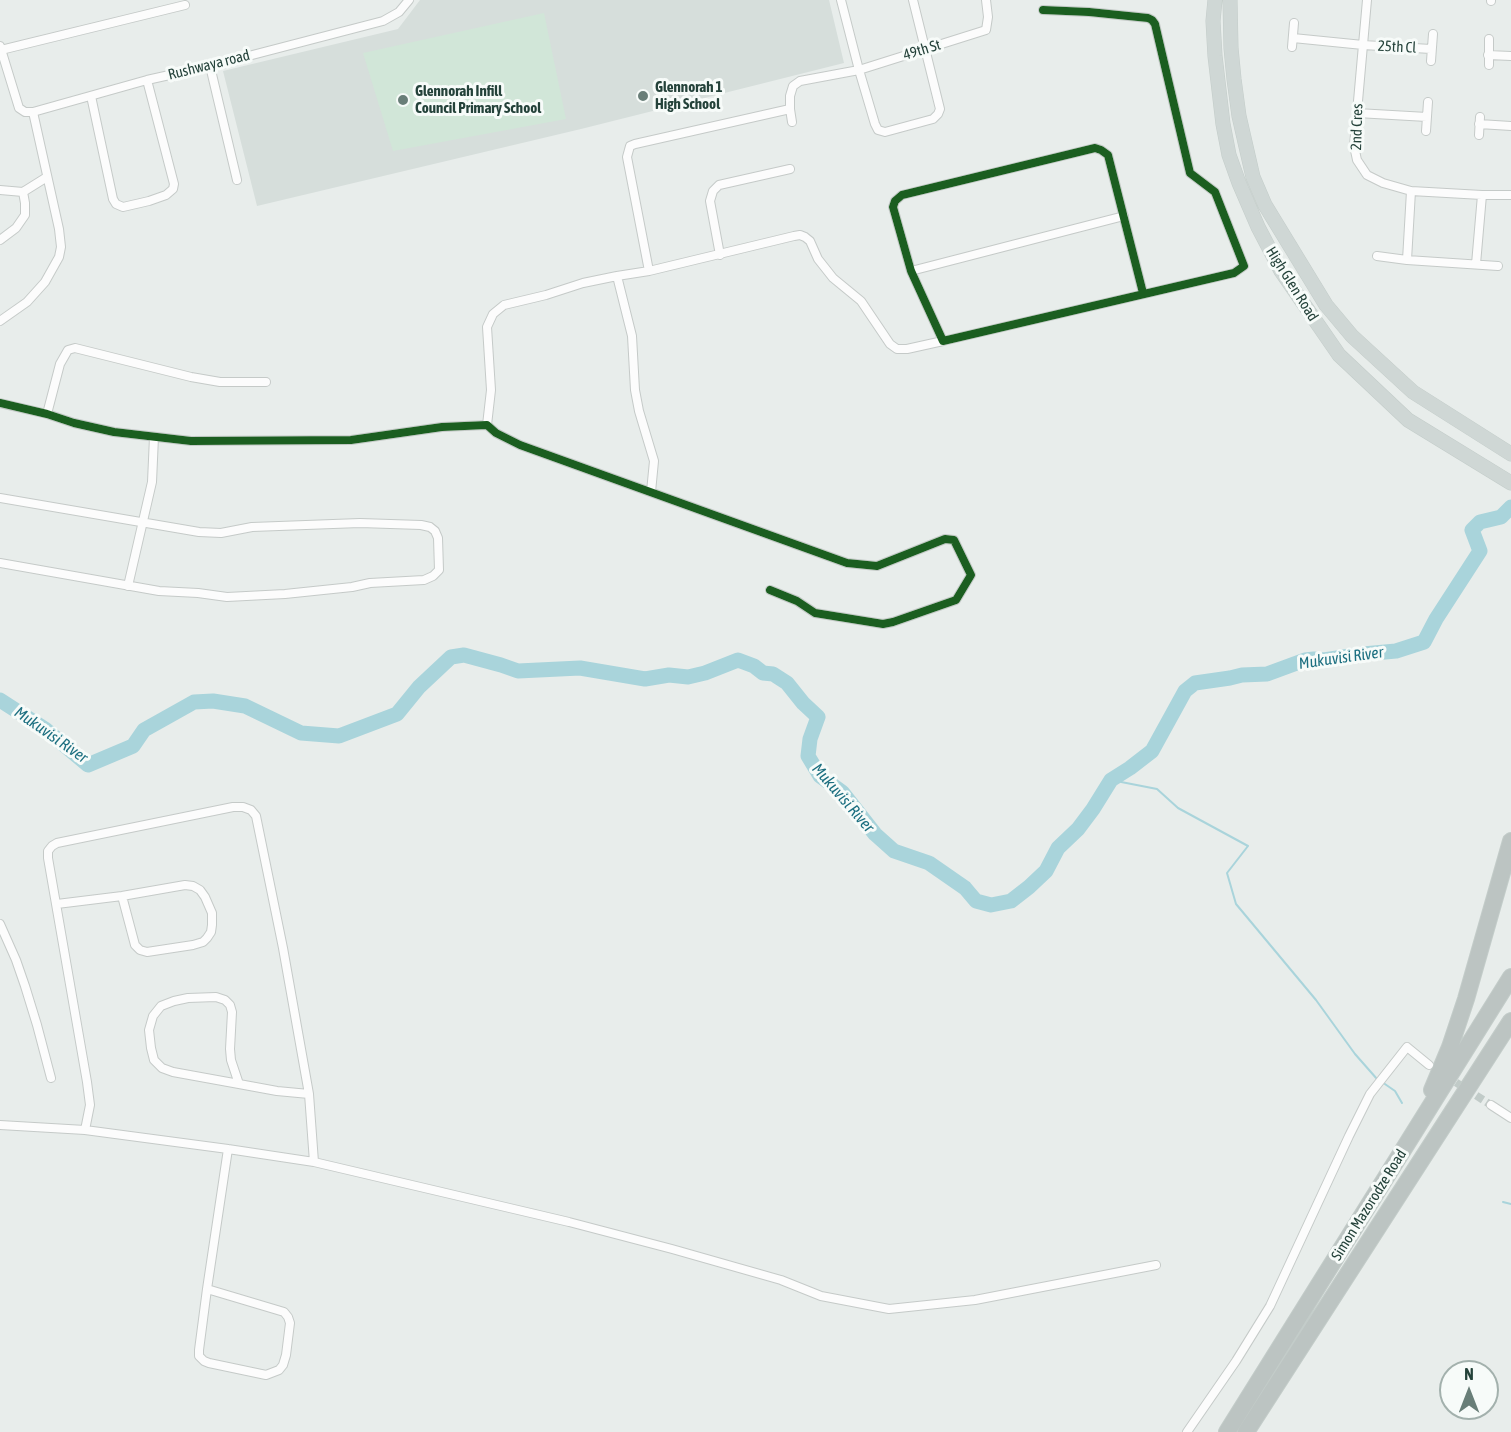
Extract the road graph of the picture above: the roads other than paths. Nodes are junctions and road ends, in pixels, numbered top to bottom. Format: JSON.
{"nodes":[{"id":1,"x":409,"y":0,"type":"edge"},
{"id":2,"x":841,"y":0,"type":"edge"},
{"id":3,"x":913,"y":0,"type":"edge"},
{"id":4,"x":986,"y":0,"type":"edge"},
{"id":5,"x":1215,"y":0,"type":"edge"},
{"id":6,"x":1230,"y":0,"type":"edge"},
{"id":7,"x":1367,"y":0,"type":"edge"},
{"id":8,"x":185,"y":5,"type":"dead end"},
{"id":9,"x":1043,"y":10,"type":"dead end"},
{"id":10,"x":1294,"y":23,"type":"dead end"},
{"id":11,"x":1432,"y":34,"type":"dead end"},
{"id":12,"x":1489,"y":39,"type":"dead end"},
{"id":13,"x":1363,"y":45,"type":"junction"},
{"id":14,"x":0,"y":48,"type":"edge"},
{"id":15,"x":926,"y":49,"type":"junction"},
{"id":16,"x":1431,"y":49,"type":"junction"},
{"id":17,"x":1511,"y":56,"type":"edge"},
{"id":18,"x":1431,"y":61,"type":"dead end"},
{"id":19,"x":210,"y":66,"type":"junction"},
{"id":20,"x":859,"y":70,"type":"junction"},
{"id":21,"x":147,"y":80,"type":"junction"},
{"id":22,"x":91,"y":96,"type":"junction"},
{"id":23,"x":1428,"y":102,"type":"dead end"},
{"id":24,"x":789,"y":109,"type":"junction"},
{"id":25,"x":33,"y":112,"type":"junction"},
{"id":26,"x":1357,"y":113,"type":"junction"},
{"id":27,"x":1427,"y":117,"type":"junction"},
{"id":28,"x":792,"y":122,"type":"dead end"},
{"id":29,"x":1511,"y":126,"type":"edge"},
{"id":30,"x":1426,"y":131,"type":"dead end"},
{"id":31,"x":1479,"y":135,"type":"dead end"},
{"id":32,"x":790,"y":169,"type":"dead end"},
{"id":33,"x":47,"y":177,"type":"junction"},
{"id":34,"x":237,"y":180,"type":"dead end"},
{"id":35,"x":0,"y":190,"type":"edge"},
{"id":36,"x":1411,"y":191,"type":"junction"},
{"id":37,"x":23,"y":192,"type":"junction"},
{"id":38,"x":1482,"y":195,"type":"junction"},
{"id":39,"x":1511,"y":195,"type":"edge"},
{"id":40,"x":1124,"y":216,"type":"junction"},
{"id":41,"x":0,"y":240,"type":"edge"},
{"id":42,"x":720,"y":255,"type":"junction"},
{"id":43,"x":1377,"y":256,"type":"dead end"},
{"id":44,"x":1407,"y":260,"type":"junction"},
{"id":45,"x":1476,"y":264,"type":"junction"},
{"id":46,"x":1498,"y":266,"type":"dead end"},
{"id":47,"x":649,"y":271,"type":"junction"},
{"id":48,"x":910,"y":271,"type":"junction"},
{"id":49,"x":617,"y":276,"type":"junction"},
{"id":50,"x":1143,"y":293,"type":"junction"},
{"id":51,"x":0,"y":321,"type":"edge"},
{"id":52,"x":943,"y":341,"type":"junction"},
{"id":53,"x":266,"y":382,"type":"dead end"},
{"id":54,"x":0,"y":403,"type":"edge"},
{"id":55,"x":46,"y":414,"type":"junction"},
{"id":56,"x":487,"y":425,"type":"junction"},
{"id":57,"x":154,"y":437,"type":"junction"},
{"id":58,"x":1510,"y":454,"type":"edge"},
{"id":59,"x":1511,"y":483,"type":"edge"},
{"id":60,"x":651,"y":492,"type":"junction"},
{"id":61,"x":0,"y":498,"type":"edge"},
{"id":62,"x":142,"y":522,"type":"junction"},
{"id":63,"x":0,"y":563,"type":"edge"},
{"id":64,"x":128,"y":586,"type":"junction"},
{"id":65,"x":770,"y":590,"type":"dead end"},
{"id":66,"x":1511,"y":841,"type":"edge"},
{"id":67,"x":1511,"y":868,"type":"edge"},
{"id":68,"x":122,"y":896,"type":"junction"},
{"id":69,"x":1495,"y":896,"type":"junction"},
{"id":70,"x":57,"y":904,"type":"junction"},
{"id":71,"x":0,"y":924,"type":"edge"},
{"id":72,"x":1511,"y":977,"type":"edge"},
{"id":73,"x":1511,"y":1021,"type":"edge"},
{"id":74,"x":1430,"y":1065,"type":"dead end"},
{"id":75,"x":51,"y":1078,"type":"dead end"},
{"id":76,"x":239,"y":1084,"type":"junction"},
{"id":77,"x":309,"y":1094,"type":"junction"},
{"id":78,"x":1491,"y":1105,"type":"tunnel mouth"},
{"id":79,"x":1511,"y":1118,"type":"edge"},
{"id":80,"x":0,"y":1125,"type":"edge"},
{"id":81,"x":85,"y":1130,"type":"junction"},
{"id":82,"x":1413,"y":1135,"type":"junction"},
{"id":83,"x":228,"y":1149,"type":"junction"},
{"id":84,"x":314,"y":1162,"type":"junction"},
{"id":85,"x":1156,"y":1265,"type":"dead end"},
{"id":86,"x":207,"y":1289,"type":"junction"},
{"id":87,"x":1187,"y":1432,"type":"edge"},
{"id":88,"x":1227,"y":1432,"type":"edge"},
{"id":89,"x":1246,"y":1432,"type":"edge"}],
"edges":[{"from":1,"to":19,"type":"street","name":"Rushwaya road"},
{"from":2,"to":20,"type":"street"},
{"from":3,"to":15,"type":"street"},
{"from":4,"to":15,"type":"street","name":"49th St"},
{"from":5,"to":59,"type":"main road","name":"High Glen Road"},
{"from":6,"to":58,"type":"main road","name":"High Glen Road"},
{"from":7,"to":13,"type":"street","name":"2nd Cres"},
{"from":8,"to":14,"type":"street"},
{"from":9,"to":50,"type":"street"},
{"from":10,"to":13,"type":"street","name":"25th Cl"},
{"from":11,"to":16,"type":"street"},
{"from":12,"to":17,"type":"street"},
{"from":13,"to":16,"type":"street","name":"25th Cl"},
{"from":13,"to":26,"type":"street","name":"2nd Cres"},
{"from":14,"to":25,"type":"street"},
{"from":15,"to":20,"type":"street","name":"49th St"},
{"from":15,"to":20,"type":"street"},
{"from":16,"to":18,"type":"street"},
{"from":19,"to":21,"type":"street","name":"Rushwaya road"},
{"from":19,"to":34,"type":"street"},
{"from":20,"to":24,"type":"street","name":"49th St"},
{"from":21,"to":22,"type":"street","name":"Rushwaya road"},
{"from":21,"to":22,"type":"street"},
{"from":22,"to":25,"type":"street","name":"Rushwaya road"},
{"from":23,"to":27,"type":"street"},
{"from":24,"to":28,"type":"street"},
{"from":24,"to":47,"type":"street"},
{"from":25,"to":33,"type":"street"},
{"from":26,"to":27,"type":"street"},
{"from":26,"to":36,"type":"street","name":"2nd Cres"},
{"from":27,"to":30,"type":"street"},
{"from":29,"to":31,"type":"street"},
{"from":32,"to":42,"type":"street"},
{"from":33,"to":37,"type":"street"},
{"from":33,"to":51,"type":"street"},
{"from":35,"to":37,"type":"street"},
{"from":36,"to":38,"type":"street","name":"2nd Cres"},
{"from":36,"to":44,"type":"street"},
{"from":37,"to":41,"type":"street"},
{"from":38,"to":39,"type":"street","name":"2nd Cres"},
{"from":38,"to":45,"type":"street"},
{"from":40,"to":48,"type":"street"},
{"from":40,"to":48,"type":"street"},
{"from":40,"to":50,"type":"street"},
{"from":42,"to":47,"type":"street"},
{"from":42,"to":52,"type":"street"},
{"from":43,"to":44,"type":"street"},
{"from":44,"to":45,"type":"street"},
{"from":45,"to":46,"type":"street"},
{"from":47,"to":49,"type":"street"},
{"from":48,"to":52,"type":"street"},
{"from":49,"to":56,"type":"street"},
{"from":49,"to":60,"type":"street"},
{"from":50,"to":52,"type":"street"},
{"from":53,"to":55,"type":"street"},
{"from":54,"to":55,"type":"street"},
{"from":55,"to":57,"type":"street"},
{"from":56,"to":57,"type":"street"},
{"from":56,"to":60,"type":"street"},
{"from":57,"to":62,"type":"street"},
{"from":60,"to":65,"type":"street"},
{"from":61,"to":62,"type":"street"},
{"from":62,"to":64,"type":"street"},
{"from":62,"to":64,"type":"street"},
{"from":63,"to":64,"type":"street"},
{"from":66,"to":69,"type":"highway"},
{"from":67,"to":69,"type":"highway"},
{"from":68,"to":68,"type":"street"},
{"from":68,"to":70,"type":"street"},
{"from":69,"to":82,"type":"highway"},
{"from":70,"to":77,"type":"street"},
{"from":70,"to":81,"type":"street"},
{"from":71,"to":75,"type":"street"},
{"from":72,"to":82,"type":"highway","name":"Simon Mazorodze Road"},
{"from":73,"to":89,"type":"highway","name":"Simon Mazorodze Road"},
{"from":74,"to":87,"type":"street"},
{"from":76,"to":76,"type":"street"},
{"from":76,"to":77,"type":"street"},
{"from":77,"to":84,"type":"street"},
{"from":78,"to":79,"type":"street"},
{"from":80,"to":81,"type":"street"},
{"from":81,"to":83,"type":"street"},
{"from":82,"to":88,"type":"highway","name":"Simon Mazorodze Road"},
{"from":83,"to":84,"type":"street"},
{"from":83,"to":86,"type":"street"},
{"from":84,"to":85,"type":"street"},
{"from":86,"to":86,"type":"street"}]}
